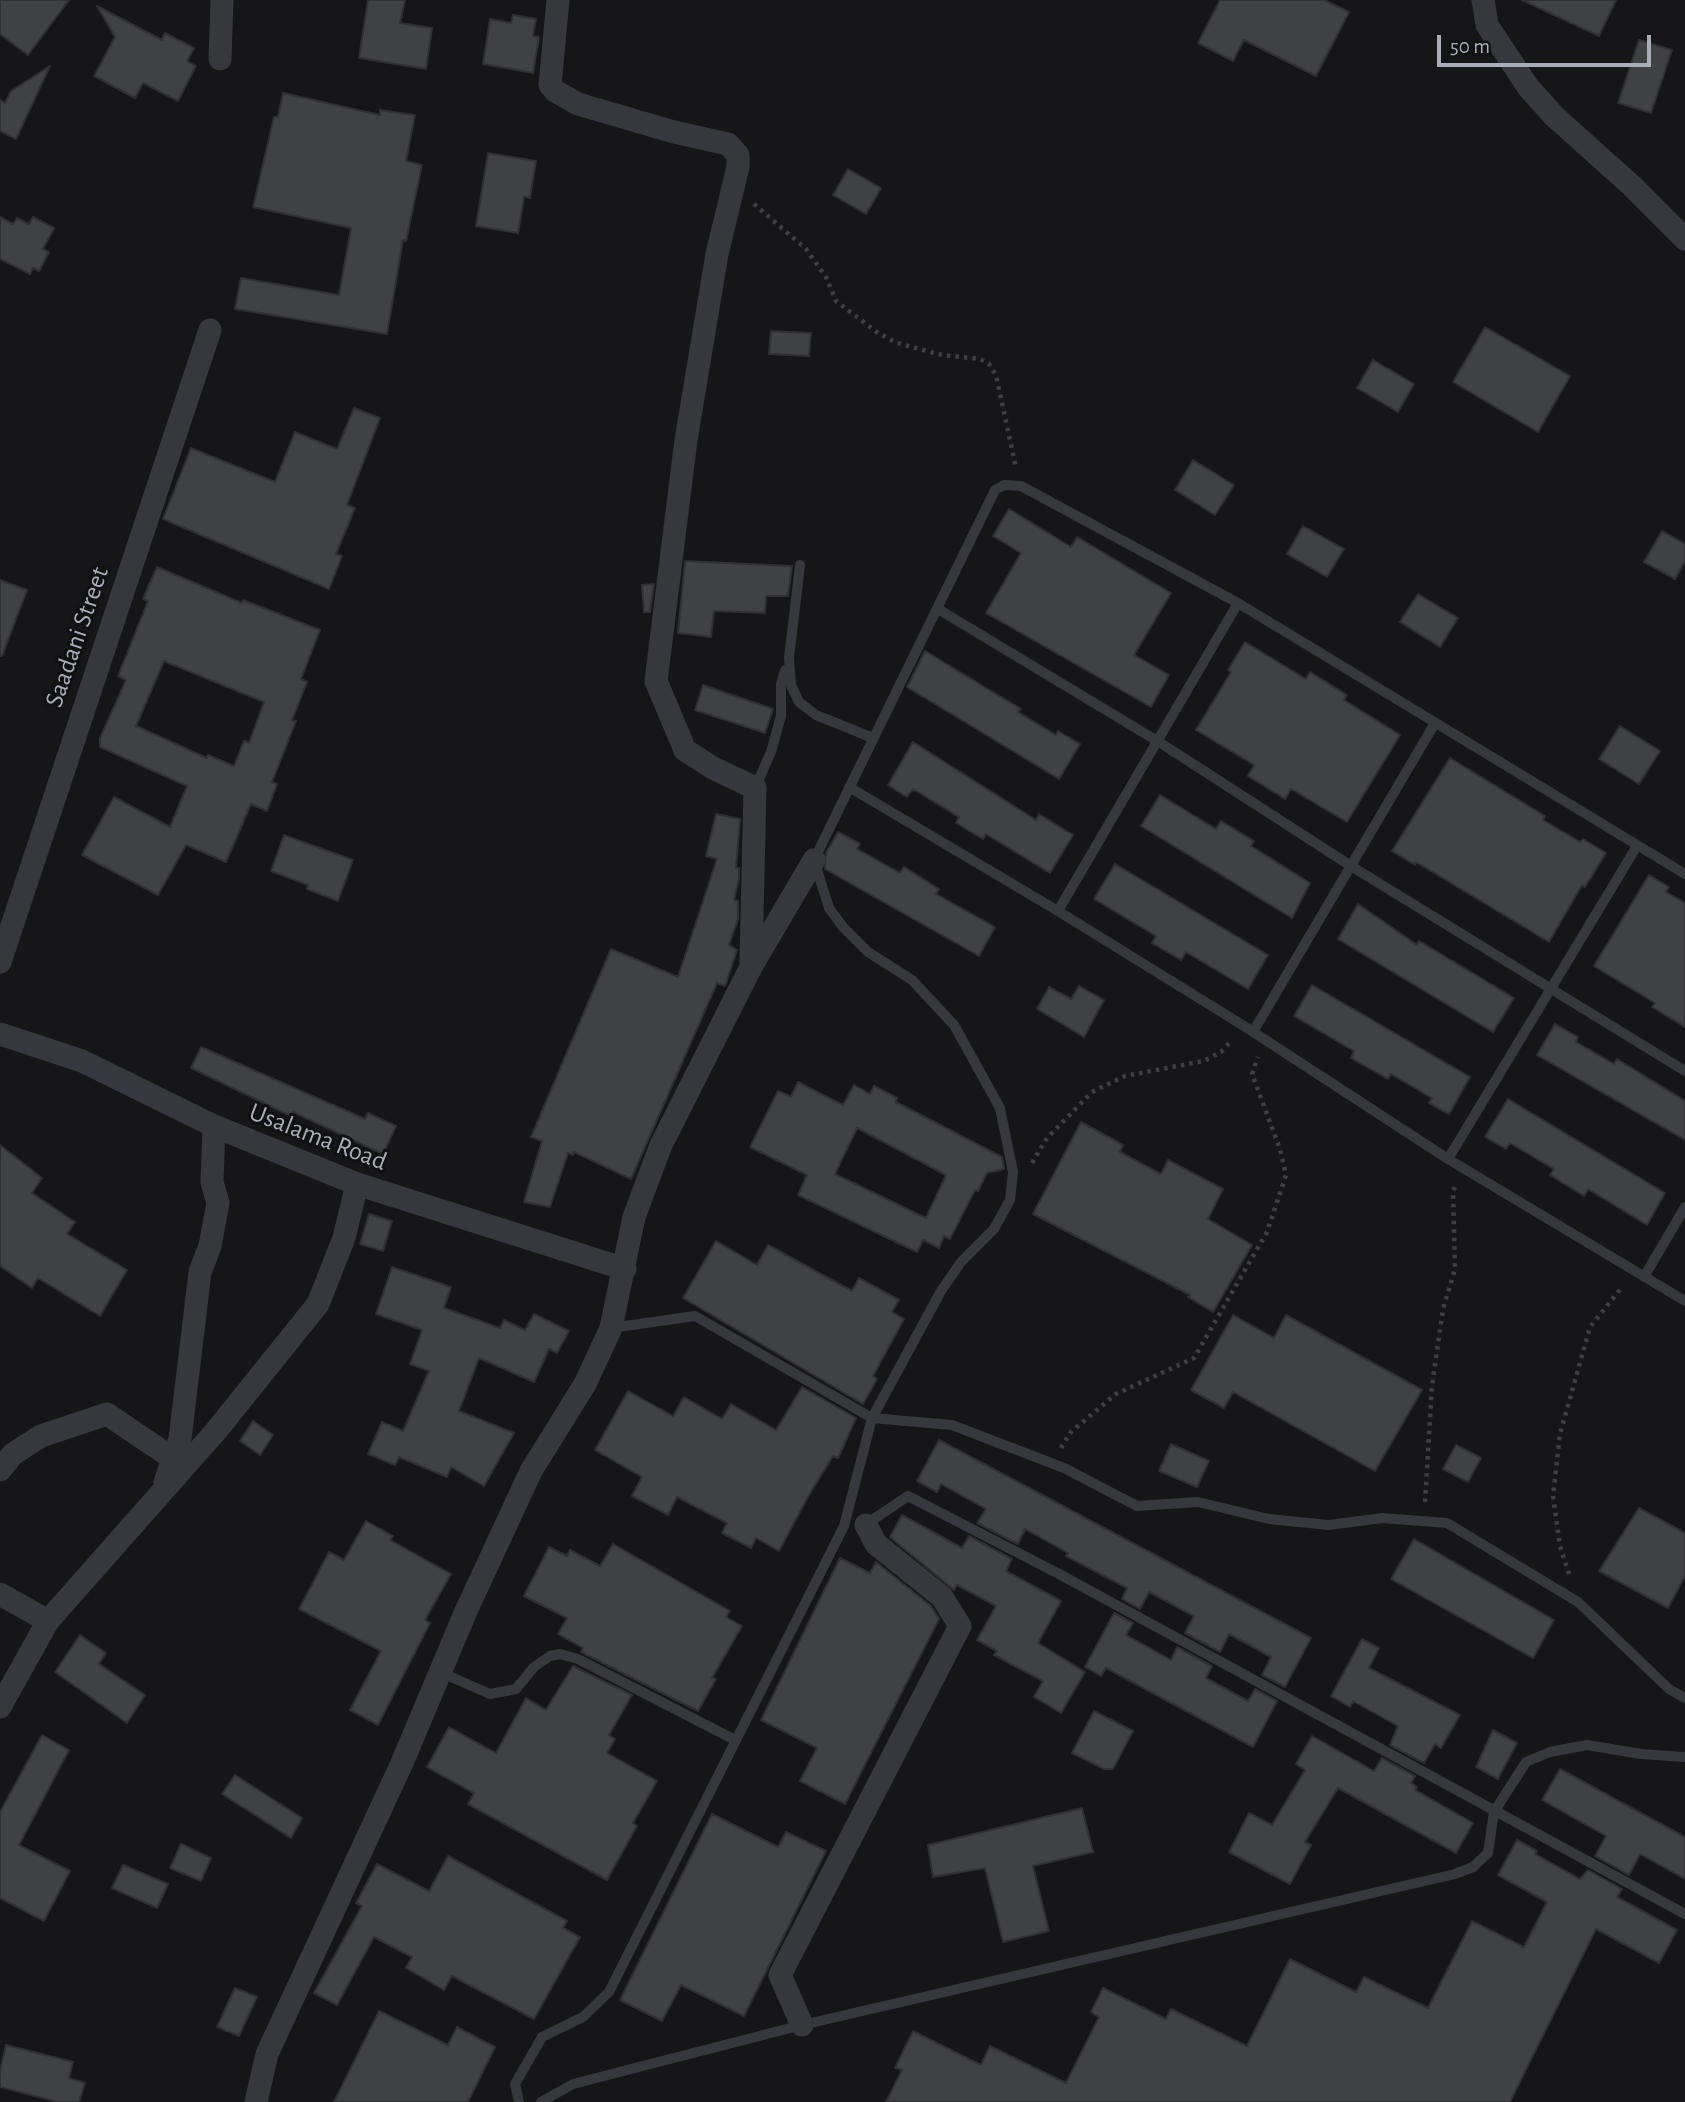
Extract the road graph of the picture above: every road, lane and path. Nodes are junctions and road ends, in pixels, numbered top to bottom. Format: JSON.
{"nodes":[{"id":1,"x":222,"y":0,"type":"edge"},
{"id":2,"x":558,"y":0,"type":"edge"},
{"id":3,"x":1483,"y":0,"type":"edge"},
{"id":4,"x":220,"y":59,"type":"dead end"},
{"id":5,"x":738,"y":167,"type":"junction"},
{"id":6,"x":1685,"y":239,"type":"edge"},
{"id":7,"x":210,"y":330,"type":"dead end"},
{"id":8,"x":1021,"y":485,"type":"junction"},
{"id":9,"x":800,"y":565,"type":"dead end"},
{"id":10,"x":1238,"y":603,"type":"junction"},
{"id":11,"x":938,"y":609,"type":"junction"},
{"id":12,"x":789,"y":657,"type":"junction"},
{"id":13,"x":1435,"y":723,"type":"junction"},
{"id":14,"x":873,"y":738,"type":"junction"},
{"id":15,"x":1159,"y":742,"type":"junction"},
{"id":16,"x":849,"y":787,"type":"junction"},
{"id":17,"x":755,"y":788,"type":"junction"},
{"id":18,"x":1637,"y":846,"type":"junction"},
{"id":19,"x":814,"y":860,"type":"junction"},
{"id":20,"x":1351,"y":866,"type":"junction"},
{"id":21,"x":1685,"y":874,"type":"edge"},
{"id":22,"x":1058,"y":911,"type":"junction"},
{"id":23,"x":0,"y":962,"type":"edge"},
{"id":24,"x":751,"y":967,"type":"junction"},
{"id":25,"x":1551,"y":989,"type":"junction"},
{"id":26,"x":1249,"y":1029,"type":"junction"},
{"id":27,"x":0,"y":1034,"type":"edge"},
{"id":28,"x":1265,"y":1040,"type":"junction"},
{"id":29,"x":1685,"y":1071,"type":"edge"},
{"id":30,"x":214,"y":1126,"type":"junction"},
{"id":31,"x":1448,"y":1159,"type":"junction"},
{"id":32,"x":1464,"y":1169,"type":"junction"},
{"id":33,"x":357,"y":1184,"type":"junction"},
{"id":34,"x":1010,"y":1200,"type":"junction"},
{"id":35,"x":1685,"y":1207,"type":"edge"},
{"id":36,"x":625,"y":1269,"type":"junction"},
{"id":37,"x":1633,"y":1270,"type":"junction"},
{"id":38,"x":1644,"y":1277,"type":"junction"},
{"id":39,"x":1685,"y":1301,"type":"edge"},
{"id":40,"x":611,"y":1328,"type":"junction"},
{"id":41,"x":873,"y":1418,"type":"junction"},
{"id":42,"x":175,"y":1460,"type":"junction"},
{"id":43,"x":1052,"y":1464,"type":"junction"},
{"id":44,"x":0,"y":1470,"type":"edge"},
{"id":45,"x":156,"y":1501,"type":"junction"},
{"id":46,"x":1424,"y":1520,"type":"junction"},
{"id":47,"x":855,"y":1525,"type":"junction"},
{"id":48,"x":0,"y":1594,"type":"edge"},
{"id":49,"x":1578,"y":1602,"type":"junction"},
{"id":50,"x":48,"y":1621,"type":"junction"},
{"id":51,"x":442,"y":1673,"type":"junction"},
{"id":52,"x":1685,"y":1698,"type":"edge"},
{"id":53,"x":0,"y":1707,"type":"edge"},
{"id":54,"x":735,"y":1740,"type":"junction"},
{"id":55,"x":1685,"y":1757,"type":"edge"},
{"id":56,"x":1494,"y":1812,"type":"junction"},
{"id":57,"x":1685,"y":1914,"type":"edge"},
{"id":58,"x":802,"y":2025,"type":"junction"},
{"id":59,"x":256,"y":2102,"type":"edge"},
{"id":60,"x":519,"y":2102,"type":"edge"},
{"id":61,"x":541,"y":2102,"type":"edge"}],
"edges":[{"from":1,"to":4,"type":"street"},
{"from":2,"to":5,"type":"street"},
{"from":3,"to":6,"type":"street"},
{"from":5,"to":8,"type":"path"},
{"from":5,"to":17,"type":"street"},
{"from":7,"to":23,"type":"street","name":"Saadani Street"},
{"from":8,"to":10,"type":"lane"},
{"from":8,"to":11,"type":"lane"},
{"from":9,"to":12,"type":"lane"},
{"from":10,"to":13,"type":"lane"},
{"from":10,"to":15,"type":"lane"},
{"from":11,"to":14,"type":"lane"},
{"from":11,"to":15,"type":"lane"},
{"from":12,"to":14,"type":"lane"},
{"from":12,"to":17,"type":"lane"},
{"from":13,"to":18,"type":"lane"},
{"from":13,"to":20,"type":"lane"},
{"from":14,"to":16,"type":"lane"},
{"from":15,"to":20,"type":"lane"},
{"from":15,"to":22,"type":"lane"},
{"from":16,"to":19,"type":"lane"},
{"from":16,"to":22,"type":"lane"},
{"from":17,"to":24,"type":"street"},
{"from":18,"to":21,"type":"lane"},
{"from":18,"to":25,"type":"lane"},
{"from":19,"to":24,"type":"street"},
{"from":19,"to":34,"type":"lane"},
{"from":20,"to":25,"type":"lane"},
{"from":20,"to":26,"type":"lane"},
{"from":22,"to":26,"type":"lane"},
{"from":24,"to":36,"type":"street"},
{"from":25,"to":29,"type":"lane"},
{"from":25,"to":31,"type":"lane"},
{"from":26,"to":28,"type":"lane"},
{"from":26,"to":34,"type":"path"},
{"from":27,"to":30,"type":"street","name":"Usalama Road"},
{"from":28,"to":31,"type":"lane"},
{"from":28,"to":43,"type":"path"},
{"from":30,"to":33,"type":"street","name":"Usalama Road"},
{"from":30,"to":42,"type":"street"},
{"from":31,"to":32,"type":"lane"},
{"from":32,"to":37,"type":"lane"},
{"from":32,"to":46,"type":"path"},
{"from":33,"to":36,"type":"street","name":"Usalama Road"},
{"from":33,"to":45,"type":"street"},
{"from":34,"to":41,"type":"lane"},
{"from":35,"to":38,"type":"lane"},
{"from":36,"to":40,"type":"street"},
{"from":37,"to":38,"type":"lane"},
{"from":37,"to":49,"type":"path"},
{"from":38,"to":39,"type":"lane"},
{"from":40,"to":41,"type":"lane"},
{"from":40,"to":51,"type":"street"},
{"from":41,"to":43,"type":"lane"},
{"from":41,"to":47,"type":"lane"},
{"from":42,"to":44,"type":"street"},
{"from":42,"to":45,"type":"street"},
{"from":43,"to":46,"type":"lane"},
{"from":45,"to":50,"type":"street"},
{"from":46,"to":49,"type":"lane"},
{"from":47,"to":54,"type":"lane"},
{"from":47,"to":56,"type":"lane"},
{"from":47,"to":58,"type":"street"},
{"from":48,"to":50,"type":"street"},
{"from":49,"to":52,"type":"lane"},
{"from":50,"to":53,"type":"street"},
{"from":51,"to":54,"type":"lane"},
{"from":51,"to":59,"type":"street"},
{"from":54,"to":60,"type":"lane"},
{"from":55,"to":56,"type":"lane"},
{"from":56,"to":57,"type":"lane"},
{"from":56,"to":58,"type":"lane"},
{"from":58,"to":61,"type":"lane"}]}
